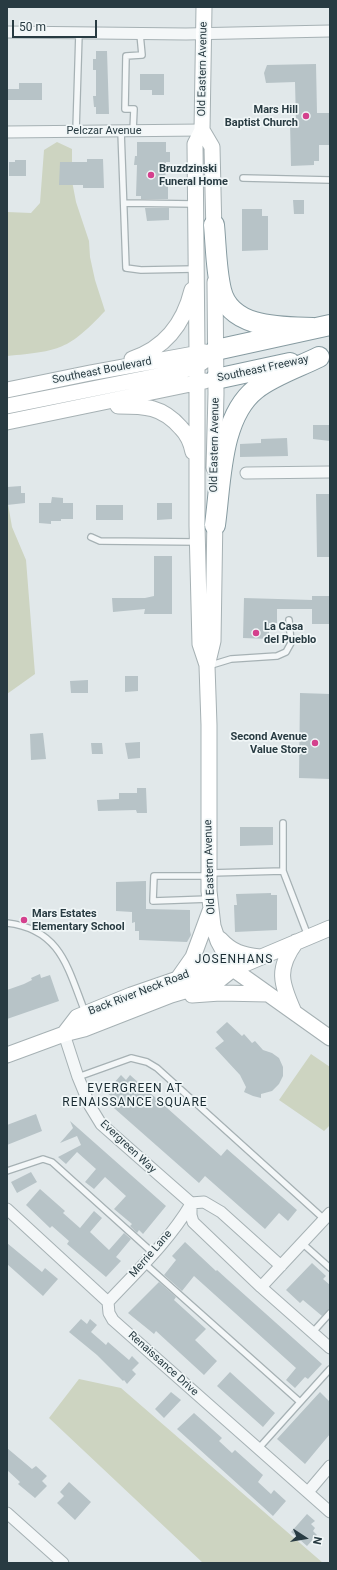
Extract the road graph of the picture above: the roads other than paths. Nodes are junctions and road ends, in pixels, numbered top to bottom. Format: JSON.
{"nodes":[{"id":1,"x":204,"y":7,"type":"edge"},
{"id":2,"x":330,"y":31,"type":"edge"},
{"id":3,"x":7,"y":32,"type":"edge"},
{"id":4,"x":79,"y":33,"type":"junction"},
{"id":5,"x":204,"y":33,"type":"junction"},
{"id":6,"x":140,"y":34,"type":"junction"},
{"id":7,"x":202,"y":130,"type":"junction"},
{"id":8,"x":76,"y":131,"type":"junction"},
{"id":9,"x":121,"y":131,"type":"junction"},
{"id":10,"x":133,"y":131,"type":"junction"},
{"id":11,"x":7,"y":132,"type":"edge"},
{"id":12,"x":243,"y":178,"type":"dead end"},
{"id":13,"x":330,"y":180,"type":"edge"},
{"id":14,"x":125,"y":203,"type":"junction"},
{"id":15,"x":194,"y":204,"type":"junction"},
{"id":16,"x":214,"y":225,"type":"junction"},
{"id":17,"x":196,"y":270,"type":"junction"},
{"id":18,"x":321,"y":327,"type":"edge"},
{"id":19,"x":324,"y":356,"type":"edge"},
{"id":20,"x":203,"y":357,"type":"junction"},
{"id":21,"x":90,"y":373,"type":"junction"},
{"id":22,"x":216,"y":379,"type":"junction"},
{"id":23,"x":196,"y":383,"type":"junction"},
{"id":24,"x":7,"y":390,"type":"edge"},
{"id":25,"x":91,"y":405,"type":"junction"},
{"id":26,"x":7,"y":406,"type":"edge"},
{"id":27,"x":7,"y":422,"type":"edge"},
{"id":28,"x":330,"y":472,"type":"edge"},
{"id":29,"x":246,"y":473,"type":"dead end"},
{"id":30,"x":197,"y":476,"type":"junction"},
{"id":31,"x":215,"y":525,"type":"junction"},
{"id":32,"x":91,"y":537,"type":"dead end"},
{"id":33,"x":197,"y":542,"type":"junction"},
{"id":34,"x":290,"y":620,"type":"dead end"},
{"id":35,"x":207,"y":666,"type":"junction"},
{"id":36,"x":283,"y":823,"type":"dead end"},
{"id":37,"x":284,"y":871,"type":"junction"},
{"id":38,"x":209,"y":874,"type":"junction"},
{"id":39,"x":210,"y":905,"type":"junction"},
{"id":40,"x":7,"y":923,"type":"edge"},
{"id":41,"x":330,"y":928,"type":"edge"},
{"id":42,"x":216,"y":934,"type":"junction"},
{"id":43,"x":302,"y":939,"type":"junction"},
{"id":44,"x":261,"y":957,"type":"junction"},
{"id":45,"x":233,"y":969,"type":"junction"},
{"id":46,"x":180,"y":977,"type":"junction"},
{"id":47,"x":268,"y":994,"type":"junction"},
{"id":48,"x":171,"y":995,"type":"junction"},
{"id":49,"x":295,"y":1012,"type":"junction"},
{"id":50,"x":86,"y":1013,"type":"junction"},
{"id":51,"x":64,"y":1034,"type":"junction"},
{"id":52,"x":330,"y":1038,"type":"edge"},
{"id":53,"x":7,"y":1056,"type":"edge"},
{"id":54,"x":78,"y":1077,"type":"junction"},
{"id":55,"x":7,"y":1171,"type":"edge"},
{"id":56,"x":191,"y":1204,"type":"junction"},
{"id":57,"x":7,"y":1209,"type":"edge"},
{"id":58,"x":327,"y":1216,"type":"edge"},
{"id":59,"x":302,"y":1243,"type":"junction"},
{"id":60,"x":154,"y":1253,"type":"junction"},
{"id":61,"x":144,"y":1263,"type":"junction"},
{"id":62,"x":281,"y":1266,"type":"junction"},
{"id":63,"x":330,"y":1268,"type":"edge"},
{"id":64,"x":261,"y":1287,"type":"junction"},
{"id":65,"x":108,"y":1302,"type":"junction"},
{"id":66,"x":330,"y":1313,"type":"edge"},
{"id":67,"x":312,"y":1333,"type":"junction"},
{"id":68,"x":330,"y":1348,"type":"edge"},
{"id":69,"x":330,"y":1369,"type":"edge"},
{"id":70,"x":300,"y":1402,"type":"junction"},
{"id":71,"x":258,"y":1449,"type":"junction"},
{"id":72,"x":330,"y":1466,"type":"edge"},
{"id":73,"x":308,"y":1492,"type":"junction"},
{"id":74,"x":330,"y":1512,"type":"edge"},
{"id":75,"x":7,"y":1513,"type":"edge"},
{"id":76,"x":63,"y":1563,"type":"edge"}],
"edges":[{"from":1,"to":5,"type":"street","name":"Old Eastern Avenue"},
{"from":2,"to":5,"type":"street"},
{"from":3,"to":4,"type":"street"},
{"from":4,"to":6,"type":"street"},
{"from":4,"to":8,"type":"lane"},
{"from":5,"to":6,"type":"street"},
{"from":5,"to":7,"type":"street","name":"Old Eastern Avenue"},
{"from":6,"to":10,"type":"lane"},
{"from":7,"to":10,"type":"street","name":"Pelczar Avenue"},
{"from":7,"to":15,"type":"street","name":"Old Eastern Avenue"},
{"from":7,"to":16,"type":"street","name":"Old Eastern Avenue"},
{"from":8,"to":9,"type":"street","name":"Pelczar Avenue"},
{"from":8,"to":11,"type":"street","name":"Pelczar Avenue"},
{"from":9,"to":10,"type":"street","name":"Pelczar Avenue"},
{"from":9,"to":14,"type":"lane"},
{"from":12,"to":13,"type":"lane"},
{"from":14,"to":15,"type":"lane"},
{"from":14,"to":17,"type":"lane"},
{"from":15,"to":17,"type":"street","name":"Old Eastern Avenue"},
{"from":16,"to":18,"type":"highway"},
{"from":16,"to":20,"type":"street","name":"Old Eastern Avenue"},
{"from":17,"to":20,"type":"street","name":"Old Eastern Avenue"},
{"from":17,"to":21,"type":"street"},
{"from":18,"to":20,"type":"highway"},
{"from":19,"to":22,"type":"highway","name":"Southeast Freeway"},
{"from":19,"to":31,"type":"highway"},
{"from":20,"to":21,"type":"street","name":"Southeast Boulevard"},
{"from":20,"to":22,"type":"street","name":"Old Eastern Avenue"},
{"from":20,"to":23,"type":"street","name":"Old Eastern Avenue"},
{"from":20,"to":26,"type":"street"},
{"from":21,"to":24,"type":"street","name":"Southeast Boulevard"},
{"from":22,"to":23,"type":"street","name":"Southeast Freeway"},
{"from":22,"to":31,"type":"street","name":"Old Eastern Avenue"},
{"from":23,"to":25,"type":"street"},
{"from":23,"to":30,"type":"street","name":"Old Eastern Avenue"},
{"from":25,"to":27,"type":"street"},
{"from":25,"to":30,"type":"street"},
{"from":28,"to":29,"type":"street"},
{"from":30,"to":33,"type":"street","name":"Old Eastern Avenue"},
{"from":31,"to":35,"type":"street","name":"Old Eastern Avenue"},
{"from":32,"to":33,"type":"lane"},
{"from":33,"to":35,"type":"street","name":"Old Eastern Avenue"},
{"from":34,"to":35,"type":"lane"},
{"from":35,"to":38,"type":"street","name":"Old Eastern Avenue"},
{"from":36,"to":37,"type":"lane"},
{"from":37,"to":38,"type":"lane"},
{"from":37,"to":43,"type":"lane"},
{"from":38,"to":39,"type":"street","name":"Old Eastern Avenue"},
{"from":38,"to":39,"type":"lane"},
{"from":39,"to":42,"type":"street","name":"Old Eastern Avenue"},
{"from":39,"to":46,"type":"street"},
{"from":40,"to":50,"type":"lane"},
{"from":41,"to":43,"type":"street"},
{"from":42,"to":44,"type":"street"},
{"from":42,"to":45,"type":"street","name":"Old Eastern Avenue"},
{"from":43,"to":44,"type":"street"},
{"from":43,"to":49,"type":"street"},
{"from":44,"to":45,"type":"street"},
{"from":45,"to":46,"type":"street","name":"Back River Neck Road"},
{"from":45,"to":47,"type":"street","name":"Old Eastern Avenue"},
{"from":45,"to":48,"type":"street","name":"Back River Neck Road"},
{"from":46,"to":50,"type":"street","name":"Back River Neck Road"},
{"from":47,"to":48,"type":"street"},
{"from":47,"to":49,"type":"street","name":"Old Eastern Avenue"},
{"from":48,"to":51,"type":"street","name":"Back River Neck Road"},
{"from":49,"to":52,"type":"street","name":"Old Eastern Avenue"},
{"from":50,"to":51,"type":"street","name":"Back River Neck Road"},
{"from":51,"to":53,"type":"street","name":"Back River Neck Road"},
{"from":51,"to":54,"type":"street","name":"Evergreen Way"},
{"from":54,"to":56,"type":"street","name":"Evergreen Way"},
{"from":54,"to":58,"type":"lane"},
{"from":55,"to":60,"type":"lane"},
{"from":56,"to":60,"type":"street","name":"Merrie Lane"},
{"from":56,"to":62,"type":"street"},
{"from":56,"to":64,"type":"street"},
{"from":57,"to":65,"type":"street","name":"Renaissance Drive"},
{"from":58,"to":59,"type":"street"},
{"from":59,"to":62,"type":"street"},
{"from":59,"to":63,"type":"lane"},
{"from":60,"to":61,"type":"street","name":"Merrie Lane"},
{"from":61,"to":65,"type":"street","name":"Merrie Lane"},
{"from":61,"to":70,"type":"lane"},
{"from":62,"to":64,"type":"street"},
{"from":64,"to":67,"type":"street"},
{"from":65,"to":71,"type":"street","name":"Renaissance Drive"},
{"from":66,"to":67,"type":"lane"},
{"from":67,"to":68,"type":"street"},
{"from":69,"to":70,"type":"lane"},
{"from":70,"to":71,"type":"lane"},
{"from":71,"to":73,"type":"street","name":"Renaissance Drive"},
{"from":72,"to":73,"type":"street"},
{"from":73,"to":74,"type":"street","name":"Renaissance Drive"},
{"from":75,"to":76,"type":"street"}]}
